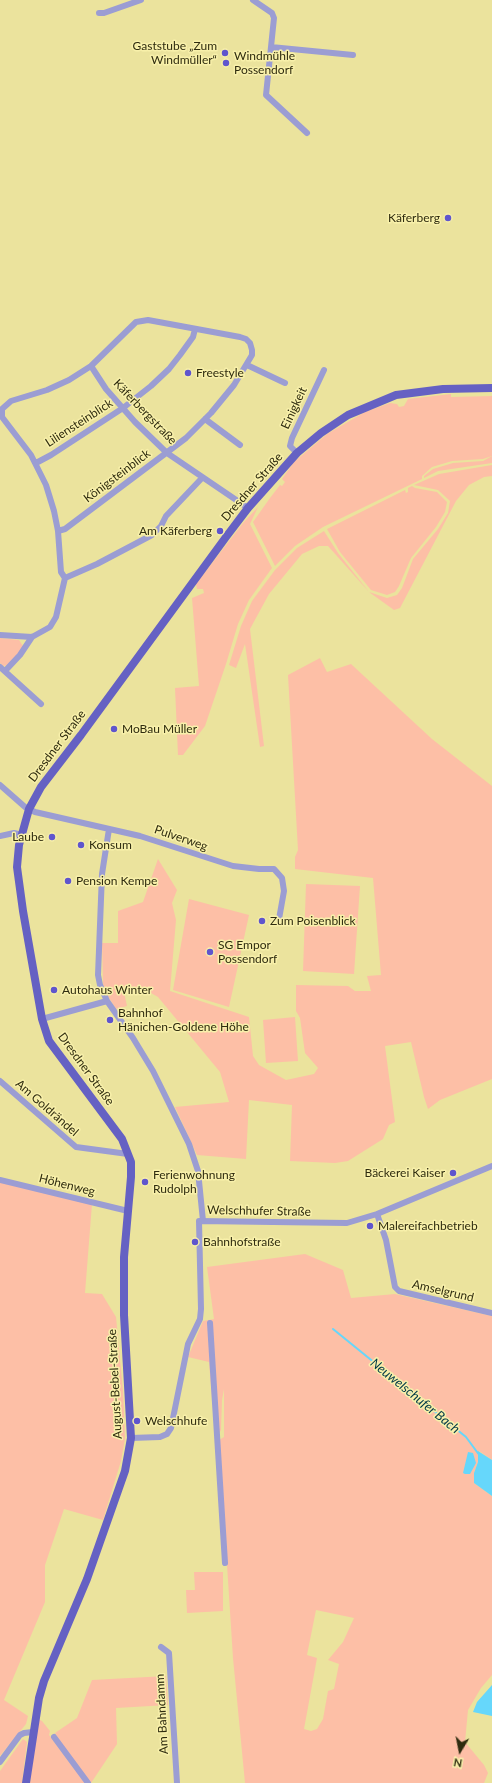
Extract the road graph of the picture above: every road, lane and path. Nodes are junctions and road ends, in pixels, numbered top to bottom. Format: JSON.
{"nodes":[{"id":1,"x":141,"y":0,"type":"edge"},
{"id":2,"x":253,"y":0,"type":"edge"},
{"id":3,"x":99,"y":13,"type":"dead end"},
{"id":4,"x":271,"y":47,"type":"junction"},
{"id":5,"x":353,"y":55,"type":"dead end"},
{"id":6,"x":307,"y":133,"type":"dead end"},
{"id":7,"x":195,"y":329,"type":"junction"},
{"id":8,"x":247,"y":364,"type":"junction"},
{"id":9,"x":90,"y":366,"type":"junction"},
{"id":10,"x":324,"y":370,"type":"dead end"},
{"id":11,"x":285,"y":383,"type":"dead end"},
{"id":12,"x":492,"y":388,"type":"edge"},
{"id":13,"x":123,"y":408,"type":"junction"},
{"id":14,"x":1,"y":412,"type":"edge"},
{"id":15,"x":205,"y":419,"type":"junction"},
{"id":16,"x":240,"y":445,"type":"dead end"},
{"id":17,"x":167,"y":453,"type":"junction"},
{"id":18,"x":297,"y":453,"type":"junction"},
{"id":19,"x":36,"y":463,"type":"junction"},
{"id":20,"x":202,"y":478,"type":"junction"},
{"id":21,"x":248,"y":508,"type":"junction"},
{"id":22,"x":58,"y":531,"type":"junction"},
{"id":23,"x":65,"y":578,"type":"junction"},
{"id":24,"x":0,"y":635,"type":"edge"},
{"id":25,"x":32,"y":637,"type":"junction"},
{"id":26,"x":2,"y":669,"type":"edge"},
{"id":27,"x":41,"y":704,"type":"dead end"},
{"id":28,"x":0,"y":785,"type":"edge"},
{"id":29,"x":29,"y":809,"type":"junction"},
{"id":30,"x":109,"y":829,"type":"junction"},
{"id":31,"x":22,"y":835,"type":"junction"},
{"id":32,"x":0,"y":836,"type":"edge"},
{"id":33,"x":279,"y":919,"type":"dead end"},
{"id":34,"x":107,"y":1001,"type":"junction"},
{"id":35,"x":42,"y":1019,"type":"junction"},
{"id":36,"x":0,"y":1081,"type":"edge"},
{"id":37,"x":128,"y":1154,"type":"junction"},
{"id":38,"x":492,"y":1166,"type":"edge"},
{"id":39,"x":0,"y":1180,"type":"edge"},
{"id":40,"x":128,"y":1211,"type":"junction"},
{"id":41,"x":377,"y":1214,"type":"junction"},
{"id":42,"x":203,"y":1221,"type":"junction"},
{"id":43,"x":492,"y":1313,"type":"edge"},
{"id":44,"x":210,"y":1323,"type":"dead end"},
{"id":45,"x":131,"y":1438,"type":"junction"},
{"id":46,"x":225,"y":1563,"type":"dead end"},
{"id":47,"x":161,"y":1648,"type":"dead end"},
{"id":48,"x":32,"y":1732,"type":"junction"},
{"id":49,"x":54,"y":1737,"type":"dead end"},
{"id":50,"x":0,"y":1762,"type":"edge"},
{"id":51,"x":26,"y":1783,"type":"edge"},
{"id":52,"x":88,"y":1783,"type":"edge"},
{"id":53,"x":177,"y":1783,"type":"edge"}],
"edges":[{"from":1,"to":3,"type":"street"},
{"from":2,"to":4,"type":"street"},
{"from":4,"to":5,"type":"street"},
{"from":4,"to":6,"type":"street"},
{"from":7,"to":8,"type":"street","name":"Königsteinblick"},
{"from":7,"to":9,"type":"street"},
{"from":7,"to":13,"type":"street","name":"Liliensteinblick"},
{"from":8,"to":11,"type":"street"},
{"from":8,"to":15,"type":"street","name":"Königsteinblick"},
{"from":9,"to":13,"type":"street","name":"Käferbergstraße"},
{"from":9,"to":14,"type":"street"},
{"from":10,"to":18,"type":"street","name":"Einigkeit"},
{"from":12,"to":18,"type":"main road","name":"Dresdner Straße"},
{"from":13,"to":17,"type":"street","name":"Käferbergstraße"},
{"from":13,"to":19,"type":"street","name":"Liliensteinblick"},
{"from":14,"to":19,"type":"street"},
{"from":15,"to":16,"type":"street"},
{"from":15,"to":17,"type":"street","name":"Königsteinblick"},
{"from":17,"to":20,"type":"street","name":"Käferbergstraße"},
{"from":17,"to":22,"type":"street","name":"Königsteinblick"},
{"from":18,"to":21,"type":"main road","name":"Dresdner Straße"},
{"from":19,"to":22,"type":"street"},
{"from":20,"to":21,"type":"street","name":"Käferbergstraße"},
{"from":20,"to":23,"type":"street"},
{"from":21,"to":29,"type":"main road","name":"Dresdner Straße"},
{"from":22,"to":23,"type":"street"},
{"from":23,"to":25,"type":"street"},
{"from":24,"to":25,"type":"street"},
{"from":25,"to":26,"type":"street"},
{"from":26,"to":27,"type":"street"},
{"from":28,"to":29,"type":"street"},
{"from":29,"to":30,"type":"street","name":"Pulverweg"},
{"from":29,"to":31,"type":"main road","name":"Dresdner Straße"},
{"from":30,"to":33,"type":"street","name":"Pulverweg"},
{"from":30,"to":34,"type":"street"},
{"from":31,"to":32,"type":"street"},
{"from":31,"to":35,"type":"main road","name":"Dresdner Straße"},
{"from":34,"to":35,"type":"street"},
{"from":34,"to":42,"type":"street"},
{"from":35,"to":37,"type":"main road","name":"Dresdner Straße"},
{"from":36,"to":37,"type":"street","name":"Am Goldrändel"},
{"from":37,"to":40,"type":"main road","name":"August-Bebel-Straße"},
{"from":38,"to":41,"type":"street","name":"Welschhufer Straße"},
{"from":39,"to":40,"type":"street","name":"Höhenweg"},
{"from":40,"to":45,"type":"main road","name":"August-Bebel-Straße"},
{"from":41,"to":42,"type":"street","name":"Welschhufer Straße"},
{"from":41,"to":43,"type":"street","name":"Amselgrund"},
{"from":42,"to":45,"type":"street","name":"Welschhufer Straße"},
{"from":44,"to":46,"type":"street"},
{"from":45,"to":48,"type":"main road","name":"August-Bebel-Straße"},
{"from":47,"to":53,"type":"street","name":"Am Bahndamm"},
{"from":48,"to":50,"type":"street"},
{"from":48,"to":51,"type":"main road"},
{"from":49,"to":52,"type":"street"}]}
